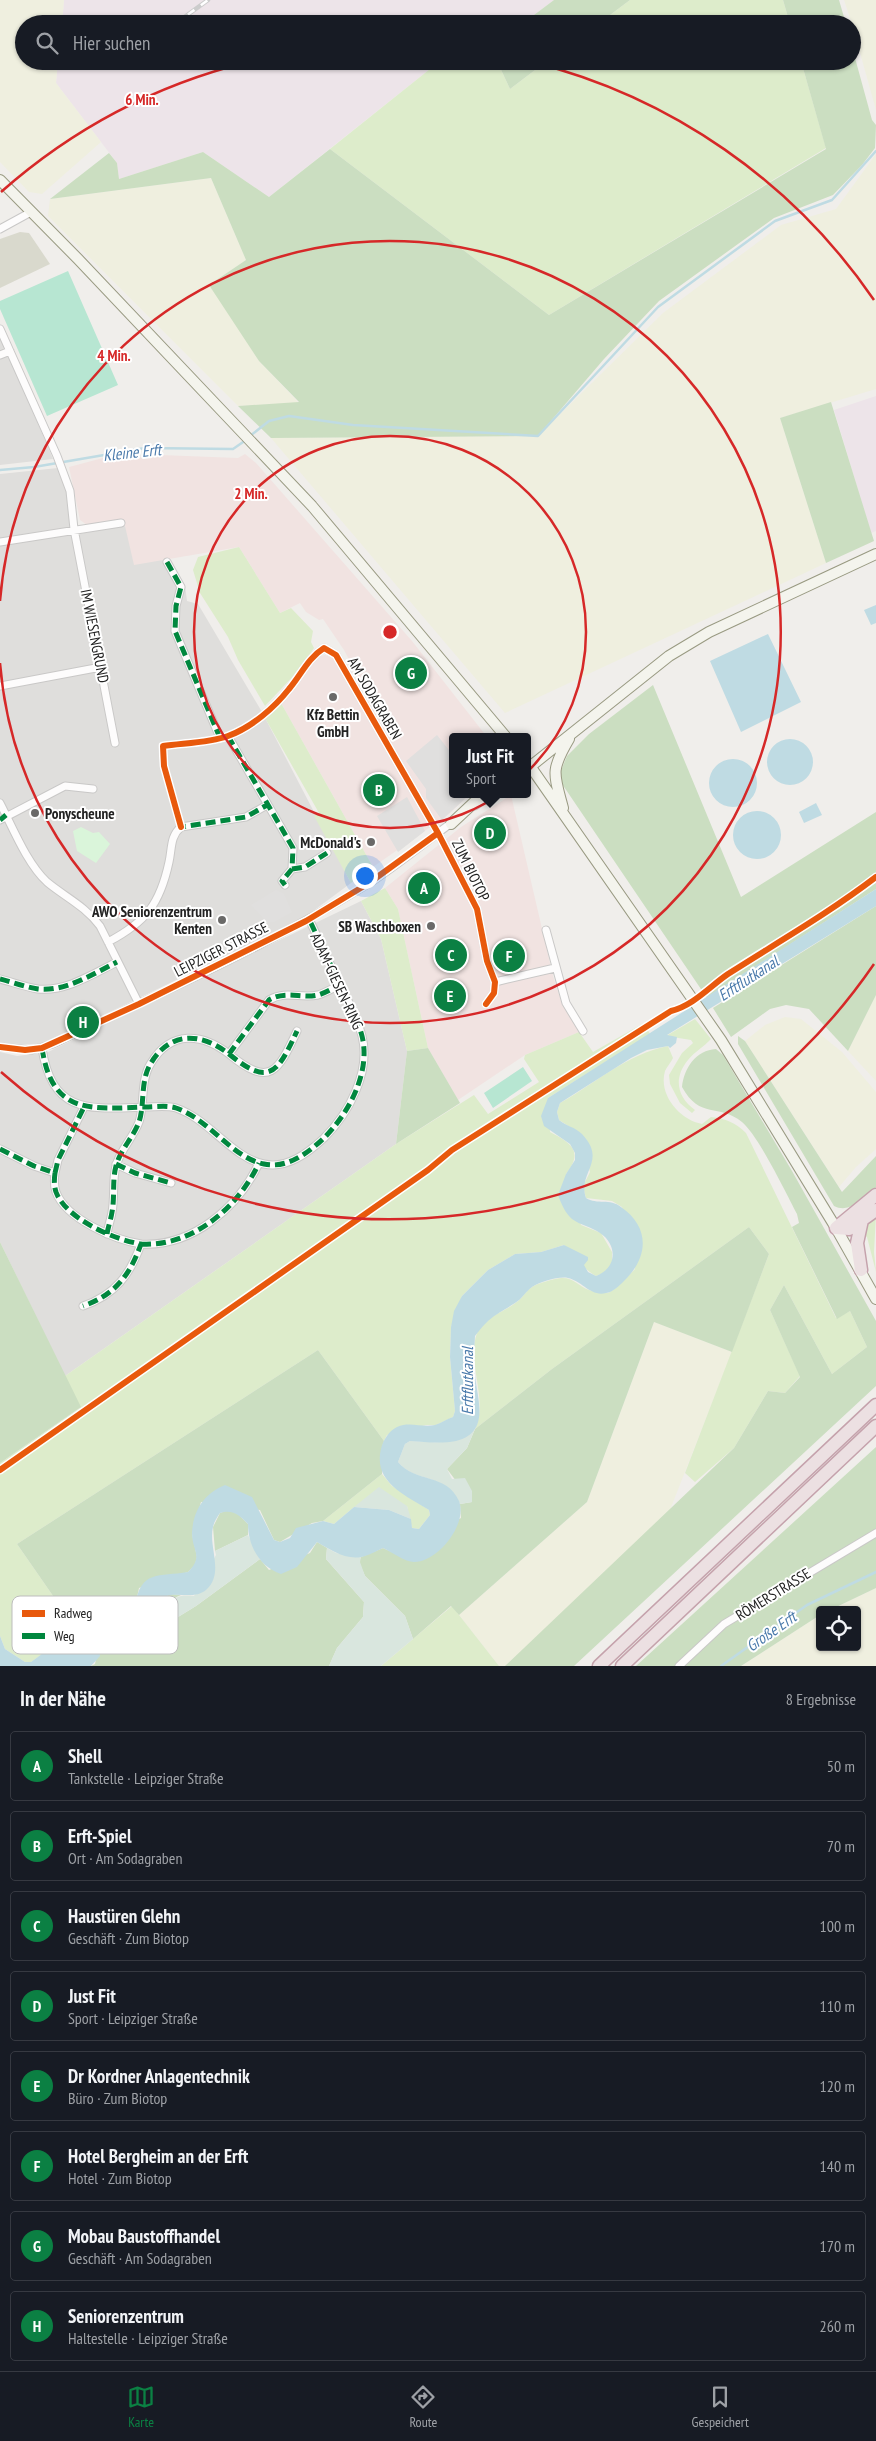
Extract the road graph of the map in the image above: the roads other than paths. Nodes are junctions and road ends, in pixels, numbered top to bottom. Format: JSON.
{"nodes":[{"id":1,"x":0,"y":180,"type":"edge"},
{"id":2,"x":31,"y":212,"type":"junction"},
{"id":3,"x":0,"y":229,"type":"edge"},
{"id":4,"x":0,"y":329,"type":"edge"},
{"id":5,"x":10,"y":351,"type":"junction"},
{"id":6,"x":0,"y":356,"type":"edge"},
{"id":7,"x":121,"y":523,"type":"dead end"},
{"id":8,"x":74,"y":530,"type":"junction"},
{"id":9,"x":0,"y":542,"type":"edge"},
{"id":10,"x":876,"y":554,"type":"edge"},
{"id":11,"x":167,"y":562,"type":"dead end"},
{"id":12,"x":102,"y":667,"type":"junction"},
{"id":13,"x":0,"y":686,"type":"edge"},
{"id":14,"x":485,"y":711,"type":"junction"},
{"id":15,"x":574,"y":732,"type":"junction"},
{"id":16,"x":494,"y":733,"type":"edge"},
{"id":17,"x":503,"y":733,"type":"edge"},
{"id":18,"x":228,"y":736,"type":"junction"},
{"id":19,"x":220,"y":738,"type":"junction"},
{"id":20,"x":115,"y":743,"type":"dead end"},
{"id":21,"x":531,"y":764,"type":"edge"},
{"id":22,"x":531,"y":770,"type":"edge"},
{"id":23,"x":93,"y":789,"type":"dead end"},
{"id":24,"x":479,"y":798,"type":"edge"},
{"id":25,"x":487,"y":798,"type":"edge"},
{"id":26,"x":0,"y":802,"type":"edge"},
{"id":27,"x":268,"y":805,"type":"junction"},
{"id":28,"x":565,"y":813,"type":"junction"},
{"id":29,"x":3,"y":818,"type":"edge"},
{"id":30,"x":451,"y":824,"type":"junction"},
{"id":31,"x":181,"y":827,"type":"junction"},
{"id":32,"x":438,"y":833,"type":"junction"},
{"id":33,"x":327,"y":853,"type":"dead end"},
{"id":34,"x":292,"y":869,"type":"junction"},
{"id":35,"x":285,"y":885,"type":"dead end"},
{"id":36,"x":309,"y":919,"type":"junction"},
{"id":37,"x":546,"y":930,"type":"dead end"},
{"id":38,"x":108,"y":942,"type":"junction"},
{"id":39,"x":117,"y":962,"type":"junction"},
{"id":40,"x":555,"y":968,"type":"junction"},
{"id":41,"x":0,"y":979,"type":"edge"},
{"id":42,"x":495,"y":982,"type":"junction"},
{"id":43,"x":340,"y":985,"type":"junction"},
{"id":44,"x":139,"y":1004,"type":"junction"},
{"id":45,"x":486,"y":1004,"type":"dead end"},
{"id":46,"x":298,"y":1031,"type":"dead end"},
{"id":47,"x":583,"y":1031,"type":"dead end"},
{"id":48,"x":0,"y":1047,"type":"edge"},
{"id":49,"x":42,"y":1048,"type":"junction"},
{"id":50,"x":229,"y":1054,"type":"junction"},
{"id":51,"x":84,"y":1107,"type":"junction"},
{"id":52,"x":142,"y":1107,"type":"junction"},
{"id":53,"x":0,"y":1149,"type":"edge"},
{"id":54,"x":259,"y":1163,"type":"junction"},
{"id":55,"x":116,"y":1164,"type":"junction"},
{"id":56,"x":54,"y":1173,"type":"junction"},
{"id":57,"x":171,"y":1183,"type":"dead end"},
{"id":58,"x":876,"y":1195,"type":"edge"},
{"id":59,"x":876,"y":1210,"type":"edge"},
{"id":60,"x":862,"y":1220,"type":"junction"},
{"id":61,"x":836,"y":1228,"type":"junction"},
{"id":62,"x":107,"y":1234,"type":"junction"},
{"id":63,"x":141,"y":1244,"type":"junction"},
{"id":64,"x":861,"y":1270,"type":"junction"},
{"id":65,"x":876,"y":1299,"type":"edge"},
{"id":66,"x":82,"y":1306,"type":"dead end"},
{"id":67,"x":876,"y":1405,"type":"edge"},
{"id":68,"x":876,"y":1426,"type":"edge"},
{"id":69,"x":876,"y":1533,"type":"edge"},
{"id":70,"x":599,"y":1666,"type":"edge"},
{"id":71,"x":622,"y":1666,"type":"edge"},
{"id":72,"x":679,"y":1666,"type":"edge"}],
"edges":[{"from":1,"to":2,"type":"main road"},
{"from":2,"to":3,"type":"street"},
{"from":2,"to":14,"type":"main road"},
{"from":4,"to":5,"type":"street","name":"IM WIESENGRUND"},
{"from":5,"to":6,"type":"street"},
{"from":5,"to":8,"type":"street","name":"IM WIESENGRUND"},
{"from":7,"to":8,"type":"street"},
{"from":8,"to":9,"type":"street"},
{"from":8,"to":12,"type":"street","name":"IM WIESENGRUND"},
{"from":10,"to":15,"type":"main road"},
{"from":11,"to":19,"type":"street"},
{"from":12,"to":13,"type":"street"},
{"from":12,"to":20,"type":"street","name":"IM WIESENGRUND"},
{"from":14,"to":16,"type":"main road"},
{"from":14,"to":17,"type":"main road"},
{"from":15,"to":21,"type":"main road"},
{"from":15,"to":28,"type":"main road"},
{"from":18,"to":19,"type":"street","name":"AM SODAGRABEN"},
{"from":18,"to":27,"type":"street"},
{"from":18,"to":32,"type":"street","name":"AM SODAGRABEN"},
{"from":19,"to":31,"type":"street","name":"AM SODAGRABEN"},
{"from":22,"to":28,"type":"main road"},
{"from":23,"to":29,"type":"street"},
{"from":24,"to":30,"type":"main road"},
{"from":25,"to":30,"type":"street","name":"LEIPZIGER STRASSE"},
{"from":26,"to":29,"type":"street"},
{"from":27,"to":31,"type":"street"},
{"from":27,"to":34,"type":"street"},
{"from":28,"to":61,"type":"main road"},
{"from":29,"to":38,"type":"street"},
{"from":30,"to":32,"type":"street","name":"LEIPZIGER STRASSE"},
{"from":31,"to":38,"type":"street"},
{"from":32,"to":36,"type":"street","name":"LEIPZIGER STRASSE"},
{"from":32,"to":42,"type":"street","name":"ZUM BIOTOP"},
{"from":33,"to":34,"type":"street"},
{"from":34,"to":35,"type":"street"},
{"from":36,"to":43,"type":"street","name":"ADAM-GIESEN-RING"},
{"from":36,"to":44,"type":"street","name":"LEIPZIGER STRASSE"},
{"from":37,"to":40,"type":"street"},
{"from":38,"to":39,"type":"street"},
{"from":39,"to":41,"type":"street"},
{"from":39,"to":44,"type":"street"},
{"from":40,"to":42,"type":"street"},
{"from":40,"to":47,"type":"street"},
{"from":42,"to":45,"type":"street"},
{"from":43,"to":50,"type":"street"},
{"from":43,"to":54,"type":"street","name":"ADAM-GIESEN-RING"},
{"from":44,"to":49,"type":"street","name":"LEIPZIGER STRASSE"},
{"from":46,"to":50,"type":"street"},
{"from":48,"to":49,"type":"street","name":"LEIPZIGER STRASSE"},
{"from":49,"to":51,"type":"street"},
{"from":50,"to":52,"type":"street"},
{"from":51,"to":52,"type":"street"},
{"from":51,"to":56,"type":"street"},
{"from":52,"to":54,"type":"street"},
{"from":52,"to":55,"type":"street"},
{"from":53,"to":56,"type":"street"},
{"from":54,"to":63,"type":"street"},
{"from":55,"to":57,"type":"street"},
{"from":55,"to":62,"type":"street"},
{"from":56,"to":62,"type":"street"},
{"from":58,"to":61,"type":"highway"},
{"from":59,"to":60,"type":"highway"},
{"from":60,"to":61,"type":"highway"},
{"from":60,"to":64,"type":"highway"},
{"from":61,"to":64,"type":"main road"},
{"from":62,"to":63,"type":"street"},
{"from":63,"to":66,"type":"street"},
{"from":64,"to":65,"type":"main road"},
{"from":67,"to":70,"type":"highway"},
{"from":68,"to":71,"type":"highway"},
{"from":69,"to":72,"type":"street","name":"RÖMERSTRASSE"}]}
